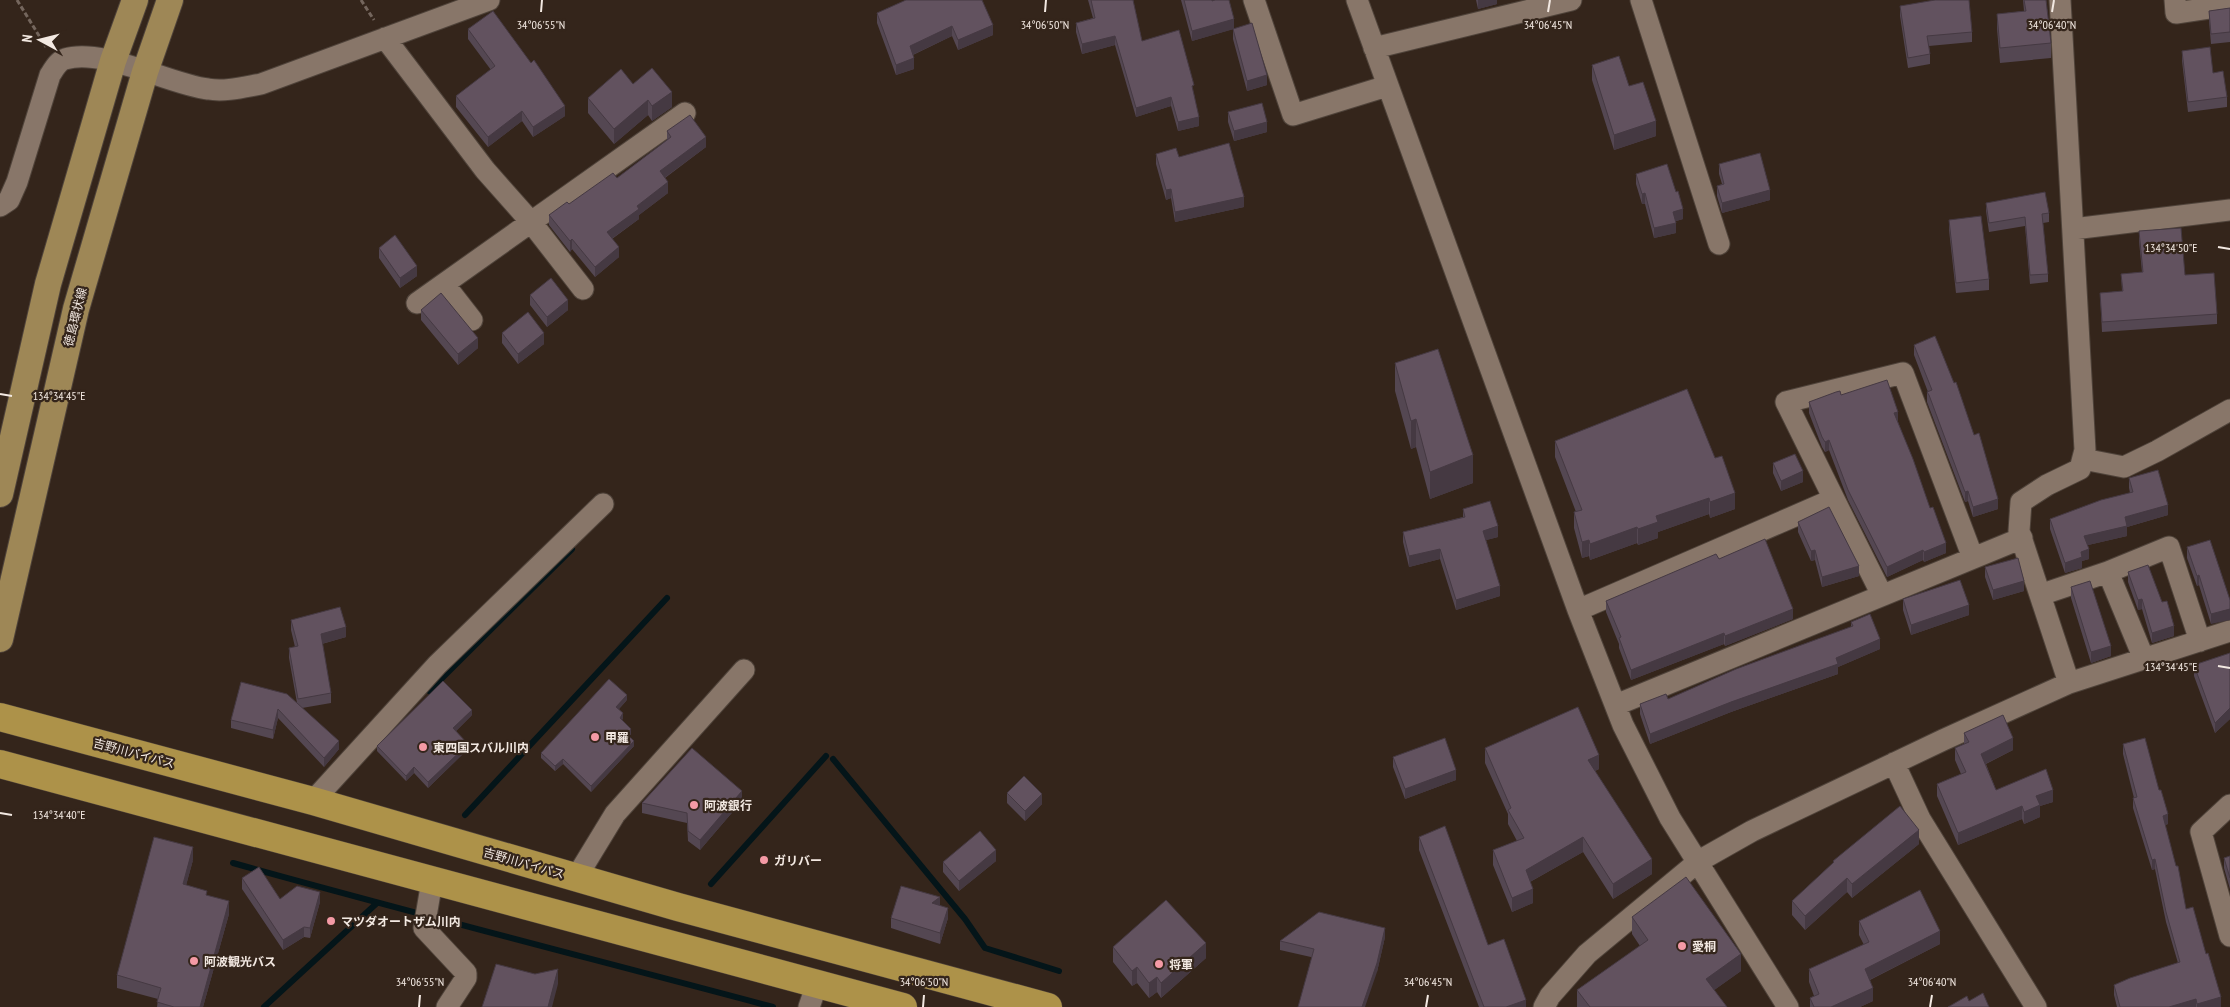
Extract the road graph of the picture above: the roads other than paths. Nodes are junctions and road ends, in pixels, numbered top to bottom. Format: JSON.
{"nodes":[{"id":1,"x":135,"y":0,"type":"edge"},
{"id":2,"x":170,"y":0,"type":"edge"},
{"id":3,"x":489,"y":0,"type":"edge"},
{"id":4,"x":1254,"y":0,"type":"edge"},
{"id":5,"x":1357,"y":0,"type":"edge"},
{"id":6,"x":1571,"y":0,"type":"edge"},
{"id":7,"x":1641,"y":0,"type":"edge"},
{"id":8,"x":2060,"y":0,"type":"edge"},
{"id":9,"x":2175,"y":0,"type":"edge"},
{"id":10,"x":1529,"y":5,"type":"edge"},
{"id":11,"x":2230,"y":5,"type":"edge"},
{"id":12,"x":385,"y":38,"type":"junction"},
{"id":13,"x":1374,"y":48,"type":"junction"},
{"id":14,"x":113,"y":61,"type":"junction"},
{"id":15,"x":145,"y":72,"type":"junction"},
{"id":16,"x":1387,"y":86,"type":"junction"},
{"id":17,"x":685,"y":113,"type":"dead end"},
{"id":18,"x":0,"y":206,"type":"edge"},
{"id":19,"x":2230,"y":210,"type":"edge"},
{"id":20,"x":531,"y":222,"type":"junction"},
{"id":21,"x":2073,"y":229,"type":"junction"},
{"id":22,"x":1720,"y":244,"type":"dead end"},
{"id":23,"x":444,"y":284,"type":"junction"},
{"id":24,"x":583,"y":289,"type":"dead end"},
{"id":25,"x":417,"y":303,"type":"dead end"},
{"id":26,"x":472,"y":320,"type":"dead end"},
{"id":27,"x":2230,"y":410,"type":"edge"},
{"id":28,"x":2083,"y":460,"type":"junction"},
{"id":29,"x":0,"y":494,"type":"edge"},
{"id":30,"x":1834,"y":499,"type":"junction"},
{"id":31,"x":603,"y":504,"type":"dead end"},
{"id":32,"x":2022,"y":538,"type":"junction"},
{"id":33,"x":1973,"y":558,"type":"junction"},
{"id":34,"x":2108,"y":572,"type":"junction"},
{"id":35,"x":1882,"y":595,"type":"junction"},
{"id":36,"x":2040,"y":595,"type":"junction"},
{"id":37,"x":1578,"y":610,"type":"junction"},
{"id":38,"x":2230,"y":631,"type":"edge"},
{"id":39,"x":0,"y":639,"type":"edge"},
{"id":40,"x":2200,"y":641,"type":"junction"},
{"id":41,"x":2144,"y":659,"type":"junction"},
{"id":42,"x":744,"y":670,"type":"dead end"},
{"id":43,"x":2069,"y":683,"type":"junction"},
{"id":44,"x":1616,"y":705,"type":"junction"},
{"id":45,"x":0,"y":717,"type":"edge"},
{"id":46,"x":1894,"y":763,"type":"junction"},
{"id":47,"x":0,"y":764,"type":"edge"},
{"id":48,"x":313,"y":802,"type":"junction"},
{"id":49,"x":2230,"y":805,"type":"edge"},
{"id":50,"x":1699,"y":862,"type":"junction"},
{"id":51,"x":576,"y":878,"type":"junction"},
{"id":52,"x":432,"y":881,"type":"junction"},
{"id":53,"x":2230,"y":936,"type":"edge"},
{"id":54,"x":813,"y":995,"type":"edge"},
{"id":55,"x":447,"y":1007,"type":"edge"},
{"id":56,"x":903,"y":1007,"type":"edge"},
{"id":57,"x":1048,"y":1007,"type":"edge"},
{"id":58,"x":1544,"y":1007,"type":"edge"},
{"id":59,"x":1788,"y":1007,"type":"edge"},
{"id":60,"x":2036,"y":1007,"type":"edge"}],
"edges":[{"from":1,"to":14,"type":"main road"},
{"from":2,"to":15,"type":"main road","name":"徳島環状線"},
{"from":3,"to":12,"type":"street"},
{"from":4,"to":16,"type":"street"},
{"from":5,"to":13,"type":"street"},
{"from":6,"to":10,"type":"street"},
{"from":7,"to":22,"type":"street"},
{"from":8,"to":21,"type":"street"},
{"from":9,"to":11,"type":"street"},
{"from":10,"to":13,"type":"street"},
{"from":12,"to":15,"type":"street"},
{"from":12,"to":20,"type":"street"},
{"from":13,"to":16,"type":"street"},
{"from":14,"to":15,"type":"street"},
{"from":14,"to":18,"type":"street"},
{"from":14,"to":29,"type":"main road"},
{"from":15,"to":39,"type":"main road","name":"徳島環状線"},
{"from":16,"to":37,"type":"street"},
{"from":17,"to":20,"type":"street"},
{"from":19,"to":21,"type":"street"},
{"from":20,"to":23,"type":"street"},
{"from":20,"to":24,"type":"street"},
{"from":21,"to":28,"type":"street"},
{"from":23,"to":25,"type":"street"},
{"from":23,"to":26,"type":"street"},
{"from":27,"to":28,"type":"street"},
{"from":28,"to":32,"type":"street"},
{"from":30,"to":33,"type":"street"},
{"from":30,"to":35,"type":"street"},
{"from":30,"to":37,"type":"street"},
{"from":31,"to":48,"type":"street"},
{"from":32,"to":33,"type":"street"},
{"from":32,"to":36,"type":"street"},
{"from":33,"to":35,"type":"street"},
{"from":34,"to":36,"type":"street"},
{"from":34,"to":40,"type":"street"},
{"from":34,"to":41,"type":"street"},
{"from":35,"to":44,"type":"street"},
{"from":36,"to":43,"type":"street"},
{"from":37,"to":44,"type":"street"},
{"from":38,"to":40,"type":"street"},
{"from":40,"to":41,"type":"street"},
{"from":41,"to":43,"type":"street"},
{"from":42,"to":51,"type":"street"},
{"from":43,"to":46,"type":"street"},
{"from":44,"to":50,"type":"street"},
{"from":45,"to":48,"type":"highway","name":"吉野川バイパス"},
{"from":46,"to":50,"type":"street"},
{"from":46,"to":60,"type":"street"},
{"from":47,"to":52,"type":"highway"},
{"from":48,"to":51,"type":"highway","name":"吉野川バイパス"},
{"from":49,"to":53,"type":"street"},
{"from":50,"to":58,"type":"street"},
{"from":50,"to":59,"type":"street"},
{"from":51,"to":57,"type":"highway","name":"吉野川バイパス"},
{"from":52,"to":54,"type":"highway"},
{"from":52,"to":55,"type":"street"},
{"from":54,"to":56,"type":"highway"}]}
